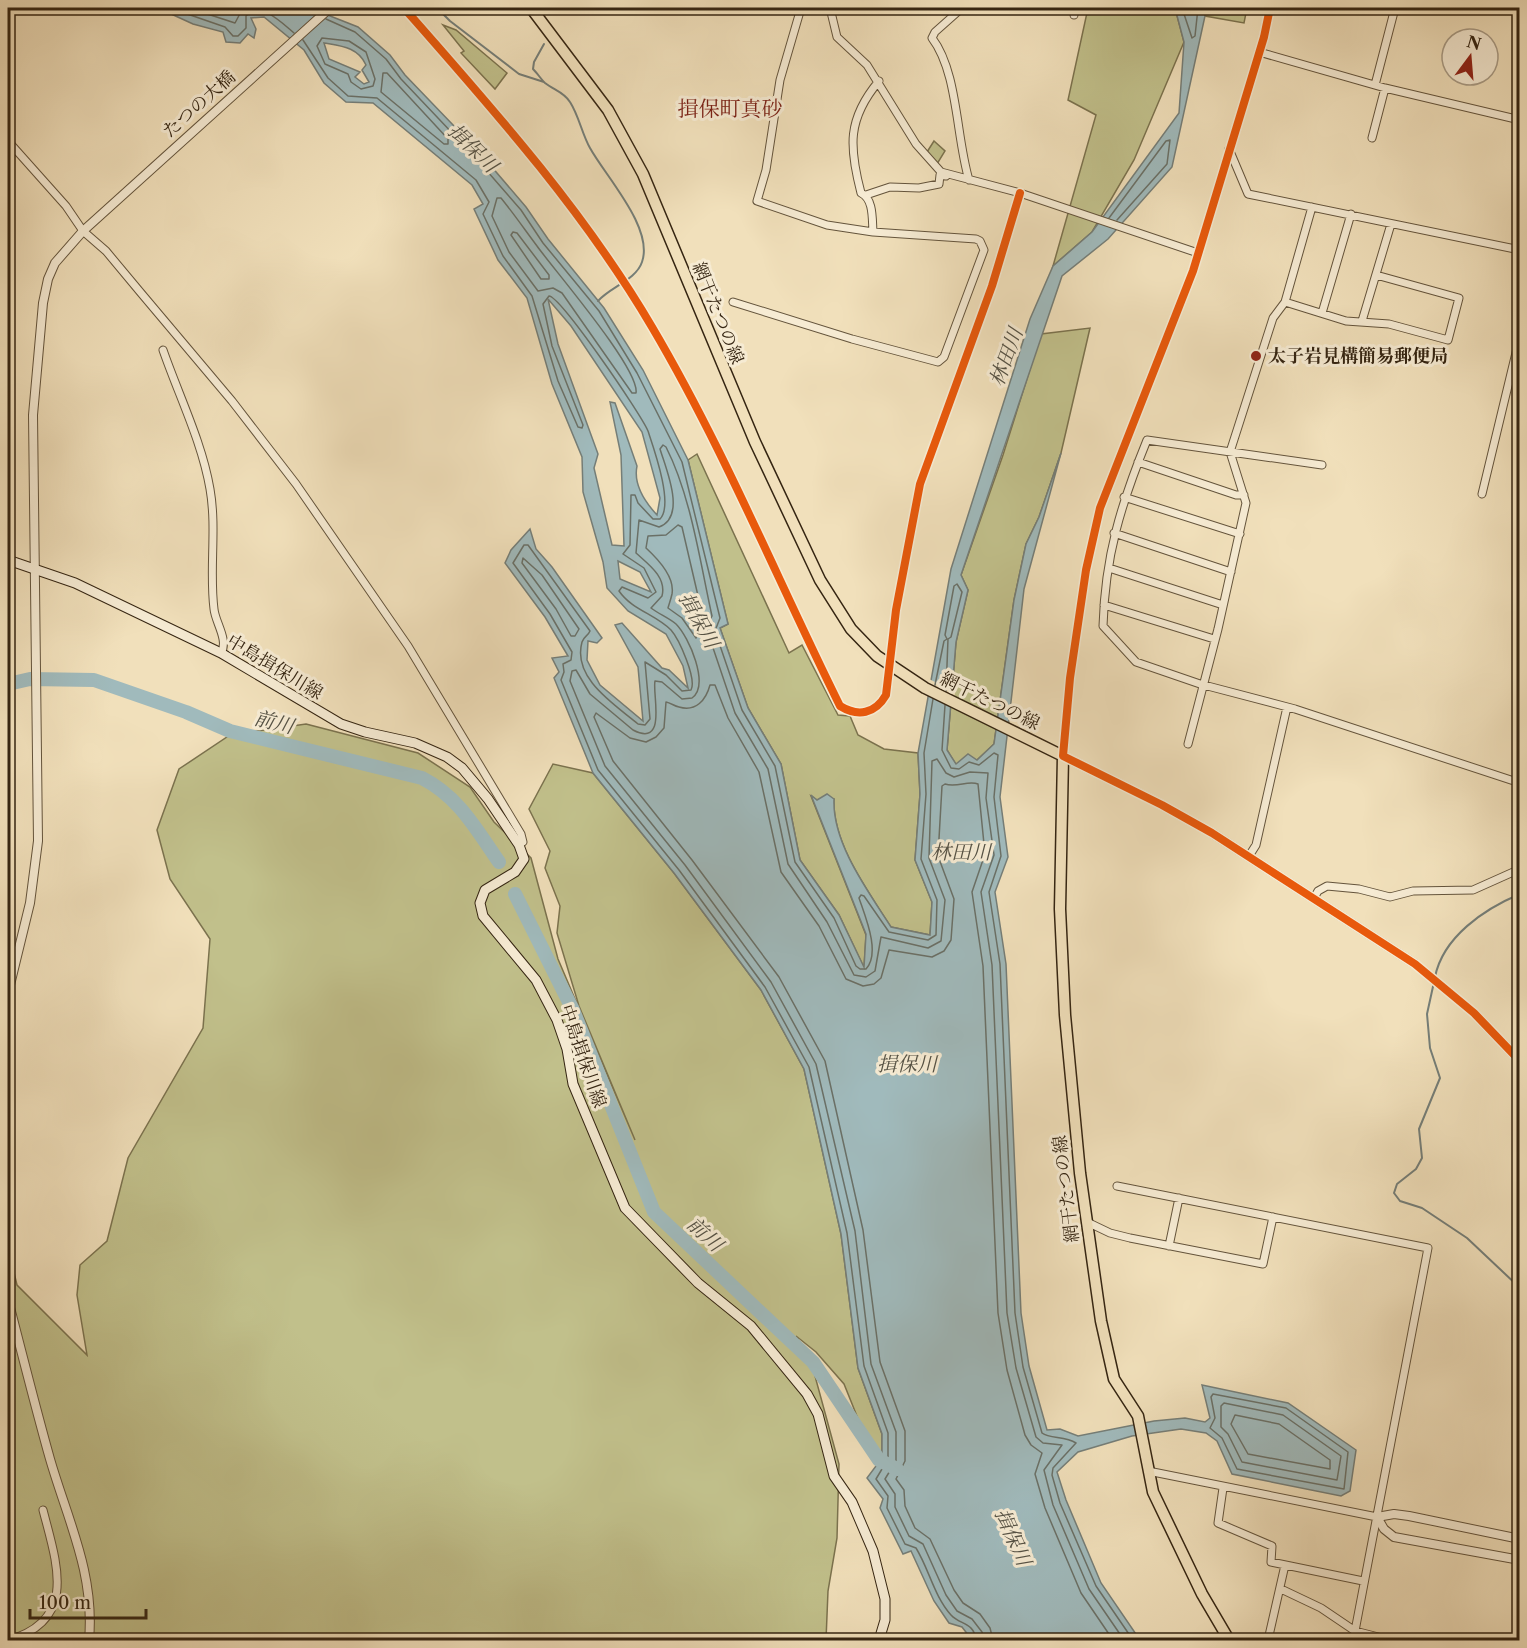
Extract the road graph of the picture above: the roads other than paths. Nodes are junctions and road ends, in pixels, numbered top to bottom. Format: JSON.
{"nodes":[{"id":1,"x":330,"y":8,"type":"edge"},
{"id":2,"x":404,"y":8,"type":"edge"},
{"id":3,"x":531,"y":8,"type":"edge"},
{"id":4,"x":801,"y":8,"type":"edge"},
{"id":5,"x":830,"y":8,"type":"edge"},
{"id":6,"x":962,"y":8,"type":"edge"},
{"id":7,"x":1270,"y":8,"type":"edge"},
{"id":8,"x":1395,"y":8,"type":"edge"},
{"id":9,"x":1258,"y":52,"type":"junction"},
{"id":10,"x":879,"y":81,"type":"junction"},
{"id":11,"x":1376,"y":85,"type":"junction"},
{"id":12,"x":1385,"y":88,"type":"junction"},
{"id":13,"x":1520,"y":120,"type":"edge"},
{"id":14,"x":1372,"y":138,"type":"dead end"},
{"id":15,"x":8,"y":141,"type":"edge"},
{"id":16,"x":1229,"y":149,"type":"junction"},
{"id":17,"x":968,"y":180,"type":"junction"},
{"id":18,"x":1020,"y":193,"type":"junction"},
{"id":19,"x":866,"y":195,"type":"junction"},
{"id":20,"x":1312,"y":207,"type":"junction"},
{"id":21,"x":1352,"y":214,"type":"junction"},
{"id":22,"x":1391,"y":224,"type":"junction"},
{"id":23,"x":86,"y":228,"type":"junction"},
{"id":24,"x":873,"y":232,"type":"junction"},
{"id":25,"x":1520,"y":250,"type":"edge"},
{"id":26,"x":1198,"y":253,"type":"junction"},
{"id":27,"x":1376,"y":275,"type":"junction"},
{"id":28,"x":734,"y":302,"type":"dead end"},
{"id":29,"x":1285,"y":302,"type":"junction"},
{"id":30,"x":1322,"y":313,"type":"junction"},
{"id":31,"x":1362,"y":321,"type":"junction"},
{"id":32,"x":1520,"y":336,"type":"edge"},
{"id":33,"x":163,"y":350,"type":"dead end"},
{"id":34,"x":1230,"y":452,"type":"junction"},
{"id":35,"x":1138,"y":462,"type":"junction"},
{"id":36,"x":1322,"y":465,"type":"dead end"},
{"id":37,"x":1482,"y":494,"type":"dead end"},
{"id":38,"x":1244,"y":495,"type":"junction"},
{"id":39,"x":1124,"y":498,"type":"junction"},
{"id":40,"x":1114,"y":532,"type":"junction"},
{"id":41,"x":1240,"y":534,"type":"junction"},
{"id":42,"x":8,"y":560,"type":"edge"},
{"id":43,"x":35,"y":568,"type":"junction"},
{"id":44,"x":1109,"y":568,"type":"junction"},
{"id":45,"x":1231,"y":572,"type":"junction"},
{"id":46,"x":1104,"y":605,"type":"junction"},
{"id":47,"x":1223,"y":605,"type":"junction"},
{"id":48,"x":1214,"y":639,"type":"junction"},
{"id":49,"x":221,"y":653,"type":"junction"},
{"id":50,"x":894,"y":668,"type":"junction"},
{"id":51,"x":1203,"y":684,"type":"junction"},
{"id":52,"x":1287,"y":707,"type":"junction"},
{"id":53,"x":1188,"y":744,"type":"dead end"},
{"id":54,"x":1060,"y":754,"type":"junction"},
{"id":55,"x":1520,"y":783,"type":"edge"},
{"id":56,"x":519,"y":845,"type":"junction"},
{"id":57,"x":1249,"y":856,"type":"junction"},
{"id":58,"x":1520,"y":869,"type":"edge"},
{"id":59,"x":1314,"y":898,"type":"junction"},
{"id":60,"x":8,"y":993,"type":"edge"},
{"id":61,"x":1520,"y":1061,"type":"edge"},
{"id":62,"x":1117,"y":1186,"type":"dead end"},
{"id":63,"x":1179,"y":1198,"type":"junction"},
{"id":64,"x":1273,"y":1217,"type":"junction"},
{"id":65,"x":1087,"y":1222,"type":"junction"},
{"id":66,"x":1169,"y":1246,"type":"junction"},
{"id":67,"x":8,"y":1300,"type":"edge"},
{"id":68,"x":1148,"y":1471,"type":"junction"},
{"id":69,"x":1223,"y":1488,"type":"junction"},
{"id":70,"x":43,"y":1510,"type":"dead end"},
{"id":71,"x":1377,"y":1517,"type":"junction"},
{"id":72,"x":1520,"y":1539,"type":"edge"},
{"id":73,"x":1520,"y":1560,"type":"edge"},
{"id":74,"x":1285,"y":1565,"type":"junction"},
{"id":75,"x":1363,"y":1581,"type":"junction"},
{"id":76,"x":1281,"y":1589,"type":"junction"},
{"id":77,"x":1355,"y":1631,"type":"junction"},
{"id":78,"x":1364,"y":1638,"type":"edge"},
{"id":79,"x":8,"y":1641,"type":"edge"},
{"id":80,"x":89,"y":1641,"type":"edge"},
{"id":81,"x":879,"y":1641,"type":"edge"},
{"id":82,"x":1229,"y":1641,"type":"edge"},
{"id":83,"x":1268,"y":1641,"type":"edge"},
{"id":84,"x":1390,"y":1641,"type":"edge"}],
"edges":[{"from":1,"to":23,"type":"street","name":"たつの大橋"},
{"from":2,"to":50,"type":"street"},
{"from":3,"to":50,"type":"main road","name":"網干たつの線"},
{"from":4,"to":24,"type":"street"},
{"from":5,"to":10,"type":"street"},
{"from":6,"to":17,"type":"street"},
{"from":7,"to":9,"type":"street"},
{"from":8,"to":11,"type":"street"},
{"from":9,"to":11,"type":"street"},
{"from":9,"to":16,"type":"street"},
{"from":10,"to":17,"type":"street"},
{"from":10,"to":19,"type":"street"},
{"from":11,"to":12,"type":"street"},
{"from":12,"to":13,"type":"street"},
{"from":12,"to":14,"type":"street"},
{"from":15,"to":23,"type":"street"},
{"from":16,"to":20,"type":"street"},
{"from":16,"to":26,"type":"street"},
{"from":17,"to":18,"type":"street"},
{"from":17,"to":19,"type":"street"},
{"from":18,"to":26,"type":"street"},
{"from":18,"to":50,"type":"street"},
{"from":19,"to":24,"type":"street"},
{"from":20,"to":21,"type":"street"},
{"from":20,"to":29,"type":"street"},
{"from":21,"to":22,"type":"street"},
{"from":21,"to":30,"type":"street"},
{"from":22,"to":25,"type":"street"},
{"from":22,"to":27,"type":"street"},
{"from":23,"to":43,"type":"street","name":"たつの大橋"},
{"from":23,"to":56,"type":"street"},
{"from":24,"to":28,"type":"street"},
{"from":26,"to":54,"type":"street"},
{"from":27,"to":31,"type":"street"},
{"from":27,"to":31,"type":"street"},
{"from":29,"to":30,"type":"street"},
{"from":29,"to":34,"type":"street"},
{"from":30,"to":31,"type":"street"},
{"from":32,"to":37,"type":"street"},
{"from":33,"to":49,"type":"street"},
{"from":34,"to":35,"type":"street"},
{"from":34,"to":36,"type":"street"},
{"from":34,"to":38,"type":"street"},
{"from":35,"to":38,"type":"street"},
{"from":35,"to":39,"type":"street"},
{"from":38,"to":41,"type":"street"},
{"from":39,"to":40,"type":"street"},
{"from":39,"to":41,"type":"street"},
{"from":40,"to":44,"type":"street"},
{"from":40,"to":45,"type":"street"},
{"from":41,"to":45,"type":"street"},
{"from":42,"to":43,"type":"main road","name":"中島揖保川線"},
{"from":43,"to":49,"type":"main road","name":"中島揖保川線"},
{"from":43,"to":60,"type":"street","name":"たつの大橋"},
{"from":44,"to":46,"type":"street"},
{"from":44,"to":47,"type":"street"},
{"from":45,"to":47,"type":"street"},
{"from":46,"to":48,"type":"street"},
{"from":46,"to":51,"type":"street"},
{"from":47,"to":48,"type":"street"},
{"from":48,"to":51,"type":"street"},
{"from":49,"to":56,"type":"main road","name":"中島揖保川線"},
{"from":50,"to":54,"type":"main road","name":"網干たつの線"},
{"from":51,"to":52,"type":"street"},
{"from":51,"to":53,"type":"street"},
{"from":52,"to":55,"type":"street"},
{"from":52,"to":57,"type":"street"},
{"from":54,"to":57,"type":"street"},
{"from":54,"to":65,"type":"main road","name":"網干たつの線"},
{"from":56,"to":81,"type":"main road","name":"中島揖保川線"},
{"from":57,"to":59,"type":"street"},
{"from":58,"to":59,"type":"street"},
{"from":59,"to":61,"type":"street"},
{"from":62,"to":63,"type":"street"},
{"from":63,"to":64,"type":"street"},
{"from":63,"to":66,"type":"street"},
{"from":64,"to":66,"type":"street"},
{"from":64,"to":71,"type":"street"},
{"from":65,"to":66,"type":"street"},
{"from":65,"to":68,"type":"main road","name":"網干たつの線"},
{"from":67,"to":80,"type":"street"},
{"from":68,"to":69,"type":"street"},
{"from":68,"to":82,"type":"main road","name":"網干たつの線"},
{"from":69,"to":71,"type":"street"},
{"from":69,"to":74,"type":"street"},
{"from":70,"to":79,"type":"street"},
{"from":71,"to":72,"type":"street"},
{"from":71,"to":73,"type":"street"},
{"from":71,"to":75,"type":"street"},
{"from":74,"to":75,"type":"street"},
{"from":74,"to":76,"type":"street"},
{"from":75,"to":77,"type":"street"},
{"from":76,"to":77,"type":"street"},
{"from":76,"to":83,"type":"street"},
{"from":77,"to":78,"type":"street"},
{"from":78,"to":84,"type":"street"}]}
